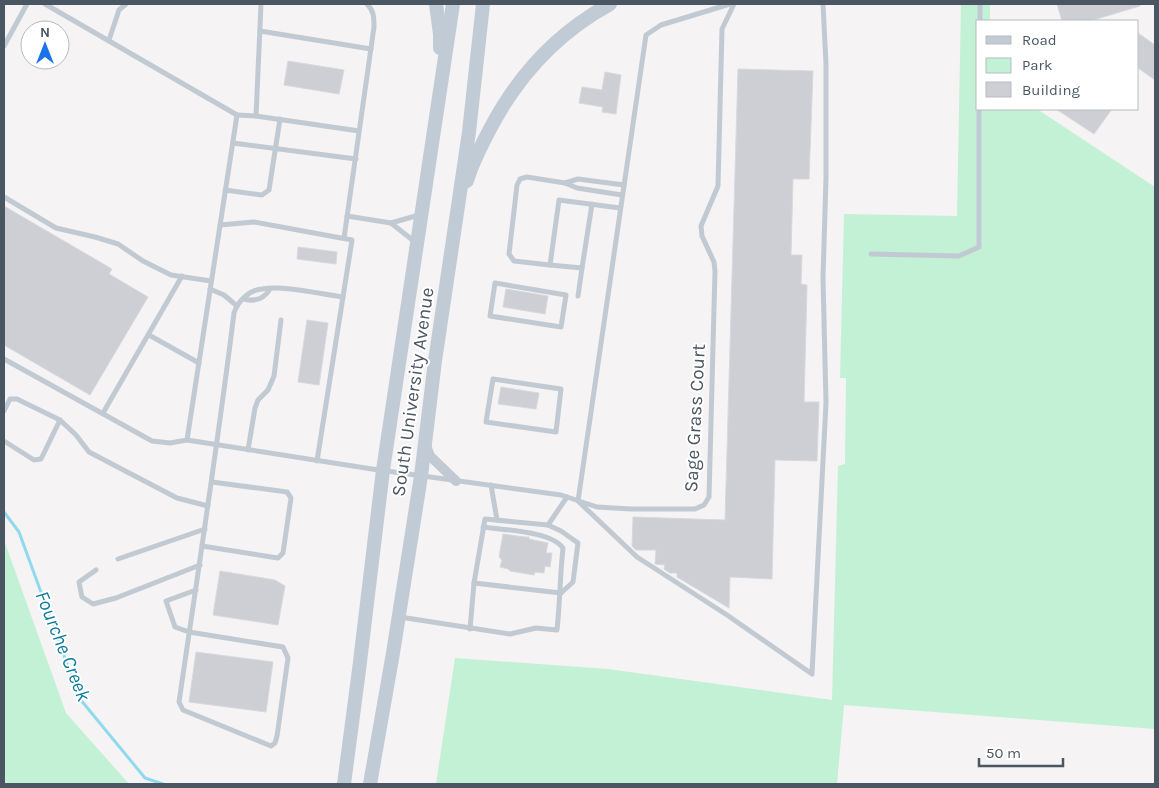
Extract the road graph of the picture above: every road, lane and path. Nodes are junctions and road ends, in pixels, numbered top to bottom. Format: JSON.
{"nodes":[{"id":1,"x":27,"y":4,"type":"edge"},
{"id":2,"x":45,"y":4,"type":"edge"},
{"id":3,"x":126,"y":4,"type":"edge"},
{"id":4,"x":253,"y":4,"type":"edge"},
{"id":5,"x":261,"y":4,"type":"edge"},
{"id":6,"x":366,"y":4,"type":"edge"},
{"id":7,"x":436,"y":4,"type":"edge"},
{"id":8,"x":453,"y":4,"type":"edge"},
{"id":9,"x":483,"y":4,"type":"edge"},
{"id":10,"x":610,"y":4,"type":"edge"},
{"id":11,"x":730,"y":4,"type":"edge"},
{"id":12,"x":734,"y":4,"type":"edge"},
{"id":13,"x":823,"y":4,"type":"edge"},
{"id":14,"x":980,"y":4,"type":"edge"},
{"id":15,"x":53,"y":6,"type":"edge"},
{"id":16,"x":980,"y":20,"type":"edge"},
{"id":17,"x":260,"y":32,"type":"junction"},
{"id":18,"x":109,"y":40,"type":"junction"},
{"id":19,"x":4,"y":46,"type":"edge"},
{"id":20,"x":371,"y":49,"type":"junction"},
{"id":21,"x":440,"y":87,"type":"junction"},
{"id":22,"x":980,"y":110,"type":"edge"},
{"id":23,"x":238,"y":114,"type":"junction"},
{"id":24,"x":256,"y":116,"type":"junction"},
{"id":25,"x":280,"y":119,"type":"junction"},
{"id":26,"x":359,"y":131,"type":"junction"},
{"id":27,"x":233,"y":143,"type":"junction"},
{"id":28,"x":276,"y":149,"type":"junction"},
{"id":29,"x":356,"y":159,"type":"junction"},
{"id":30,"x":566,"y":183,"type":"junction"},
{"id":31,"x":624,"y":185,"type":"junction"},
{"id":32,"x":226,"y":190,"type":"junction"},
{"id":33,"x":622,"y":194,"type":"junction"},
{"id":34,"x":4,"y":197,"type":"edge"},
{"id":35,"x":592,"y":204,"type":"junction"},
{"id":36,"x":620,"y":208,"type":"junction"},
{"id":37,"x":422,"y":214,"type":"junction"},
{"id":38,"x":348,"y":216,"type":"junction"},
{"id":39,"x":391,"y":223,"type":"junction"},
{"id":40,"x":220,"y":225,"type":"junction"},
{"id":41,"x":454,"y":233,"type":"junction"},
{"id":42,"x":344,"y":238,"type":"junction"},
{"id":43,"x":417,"y":244,"type":"junction"},
{"id":44,"x":871,"y":254,"type":"dead end"},
{"id":45,"x":550,"y":265,"type":"junction"},
{"id":46,"x":582,"y":268,"type":"junction"},
{"id":47,"x":182,"y":276,"type":"junction"},
{"id":48,"x":211,"y":281,"type":"junction"},
{"id":49,"x":210,"y":289,"type":"junction"},
{"id":50,"x":270,"y":289,"type":"junction"},
{"id":51,"x":578,"y":296,"type":"dead end"},
{"id":52,"x":343,"y":297,"type":"junction"},
{"id":53,"x":244,"y":299,"type":"junction"},
{"id":54,"x":237,"y":306,"type":"junction"},
{"id":55,"x":281,"y":320,"type":"dead end"},
{"id":56,"x":561,"y":327,"type":"joint"},
{"id":57,"x":149,"y":335,"type":"junction"},
{"id":58,"x":4,"y":359,"type":"edge"},
{"id":59,"x":199,"y":363,"type":"junction"},
{"id":60,"x":4,"y":411,"type":"edge"},
{"id":61,"x":103,"y":413,"type":"junction"},
{"id":62,"x":60,"y":420,"type":"junction"},
{"id":63,"x":486,"y":422,"type":"joint"},
{"id":64,"x":187,"y":440,"type":"junction"},
{"id":65,"x":4,"y":441,"type":"edge"},
{"id":66,"x":425,"y":443,"type":"junction"},
{"id":67,"x":218,"y":445,"type":"junction"},
{"id":68,"x":248,"y":450,"type":"junction"},
{"id":69,"x":317,"y":461,"type":"junction"},
{"id":70,"x":383,"y":470,"type":"junction"},
{"id":71,"x":421,"y":476,"type":"junction"},
{"id":72,"x":456,"y":481,"type":"junction"},
{"id":73,"x":212,"y":482,"type":"junction"},
{"id":74,"x":491,"y":485,"type":"junction"},
{"id":75,"x":567,"y":497,"type":"junction"},
{"id":76,"x":578,"y":500,"type":"junction"},
{"id":77,"x":208,"y":506,"type":"junction"},
{"id":78,"x":497,"y":520,"type":"junction"},
{"id":79,"x":548,"y":525,"type":"junction"},
{"id":80,"x":483,"y":527,"type":"junction"},
{"id":81,"x":205,"y":528,"type":"junction"},
{"id":82,"x":202,"y":546,"type":"junction"},
{"id":83,"x":118,"y":559,"type":"dead end"},
{"id":84,"x":200,"y":565,"type":"junction"},
{"id":85,"x":96,"y":570,"type":"dead end"},
{"id":86,"x":474,"y":583,"type":"junction"},
{"id":87,"x":196,"y":590,"type":"junction"},
{"id":88,"x":560,"y":594,"type":"junction"},
{"id":89,"x":399,"y":617,"type":"junction"},
{"id":90,"x":470,"y":628,"type":"junction"},
{"id":91,"x":189,"y":632,"type":"junction"},
{"id":92,"x":370,"y":780,"type":"edge"},
{"id":93,"x":344,"y":784,"type":"edge"}],
"edges":[{"from":1,"to":19,"type":"lane"},
{"from":2,"to":15,"type":"lane"},
{"from":3,"to":18,"type":"lane"},
{"from":4,"to":5,"type":"lane"},
{"from":5,"to":17,"type":"lane"},
{"from":6,"to":20,"type":"lane"},
{"from":7,"to":21,"type":"main road"},
{"from":8,"to":21,"type":"main road","name":"South University Avenue"},
{"from":9,"to":41,"type":"main road","name":"South University Avenue"},
{"from":10,"to":41,"type":"main road"},
{"from":11,"to":31,"type":"lane"},
{"from":12,"to":76,"type":"lane","name":"Sage Grass Court"},
{"from":13,"to":76,"type":"lane"},
{"from":14,"to":16,"type":"lane"},
{"from":15,"to":18,"type":"lane"},
{"from":17,"to":20,"type":"lane"},
{"from":17,"to":24,"type":"lane"},
{"from":18,"to":23,"type":"lane"},
{"from":20,"to":26,"type":"lane"},
{"from":21,"to":37,"type":"main road","name":"South University Avenue"},
{"from":22,"to":44,"type":"lane"},
{"from":23,"to":24,"type":"lane"},
{"from":23,"to":27,"type":"lane"},
{"from":24,"to":25,"type":"lane"},
{"from":25,"to":26,"type":"lane"},
{"from":25,"to":28,"type":"lane"},
{"from":26,"to":29,"type":"lane"},
{"from":27,"to":28,"type":"lane"},
{"from":27,"to":32,"type":"lane"},
{"from":28,"to":29,"type":"lane"},
{"from":28,"to":32,"type":"lane"},
{"from":29,"to":38,"type":"lane"},
{"from":30,"to":31,"type":"lane"},
{"from":30,"to":33,"type":"lane"},
{"from":30,"to":45,"type":"lane"},
{"from":31,"to":33,"type":"lane"},
{"from":32,"to":40,"type":"lane"},
{"from":33,"to":36,"type":"lane"},
{"from":34,"to":47,"type":"lane"},
{"from":35,"to":36,"type":"lane"},
{"from":35,"to":45,"type":"lane"},
{"from":35,"to":46,"type":"lane"},
{"from":36,"to":76,"type":"lane"},
{"from":37,"to":39,"type":"lane"},
{"from":37,"to":43,"type":"main road","name":"South University Avenue"},
{"from":38,"to":39,"type":"lane"},
{"from":38,"to":42,"type":"lane"},
{"from":39,"to":43,"type":"lane"},
{"from":40,"to":42,"type":"lane"},
{"from":40,"to":48,"type":"lane"},
{"from":41,"to":66,"type":"main road","name":"South University Avenue"},
{"from":42,"to":52,"type":"lane"},
{"from":43,"to":70,"type":"main road","name":"South University Avenue"},
{"from":45,"to":46,"type":"lane"},
{"from":46,"to":51,"type":"lane"},
{"from":47,"to":48,"type":"lane"},
{"from":47,"to":57,"type":"lane"},
{"from":48,"to":49,"type":"lane"},
{"from":49,"to":54,"type":"lane"},
{"from":49,"to":59,"type":"lane"},
{"from":50,"to":52,"type":"lane"},
{"from":50,"to":53,"type":"lane"},
{"from":50,"to":53,"type":"lane"},
{"from":52,"to":69,"type":"lane"},
{"from":53,"to":54,"type":"lane"},
{"from":54,"to":67,"type":"lane"},
{"from":55,"to":68,"type":"lane"},
{"from":56,"to":56,"type":"lane"},
{"from":57,"to":59,"type":"lane"},
{"from":57,"to":61,"type":"lane"},
{"from":58,"to":61,"type":"lane","name":"Sage Grass Court"},
{"from":59,"to":64,"type":"lane"},
{"from":60,"to":62,"type":"lane"},
{"from":61,"to":64,"type":"lane","name":"Sage Grass Court"},
{"from":62,"to":65,"type":"lane"},
{"from":62,"to":77,"type":"lane"},
{"from":63,"to":63,"type":"lane"},
{"from":64,"to":67,"type":"lane","name":"Sage Grass Court"},
{"from":66,"to":71,"type":"main road","name":"South University Avenue"},
{"from":66,"to":72,"type":"street"},
{"from":67,"to":68,"type":"lane","name":"Sage Grass Court"},
{"from":67,"to":73,"type":"lane"},
{"from":68,"to":69,"type":"lane","name":"Sage Grass Court"},
{"from":69,"to":70,"type":"lane","name":"Sage Grass Court"},
{"from":70,"to":71,"type":"lane","name":"Sage Grass Court"},
{"from":70,"to":93,"type":"main road","name":"South University Avenue"},
{"from":71,"to":72,"type":"lane","name":"Sage Grass Court"},
{"from":71,"to":89,"type":"main road","name":"South University Avenue"},
{"from":72,"to":74,"type":"lane","name":"Sage Grass Court"},
{"from":73,"to":77,"type":"lane"},
{"from":73,"to":82,"type":"lane"},
{"from":74,"to":75,"type":"lane","name":"Sage Grass Court"},
{"from":74,"to":78,"type":"lane"},
{"from":75,"to":76,"type":"lane","name":"Sage Grass Court"},
{"from":75,"to":79,"type":"lane"},
{"from":77,"to":81,"type":"lane"},
{"from":78,"to":79,"type":"lane"},
{"from":78,"to":80,"type":"lane"},
{"from":79,"to":88,"type":"lane"},
{"from":80,"to":86,"type":"lane"},
{"from":80,"to":88,"type":"lane"},
{"from":81,"to":82,"type":"lane"},
{"from":81,"to":83,"type":"lane"},
{"from":82,"to":84,"type":"lane"},
{"from":84,"to":85,"type":"lane"},
{"from":84,"to":87,"type":"lane"},
{"from":86,"to":88,"type":"lane"},
{"from":86,"to":90,"type":"lane"},
{"from":87,"to":91,"type":"lane"},
{"from":87,"to":91,"type":"lane"},
{"from":88,"to":90,"type":"lane"},
{"from":89,"to":90,"type":"lane"},
{"from":89,"to":92,"type":"main road","name":"South University Avenue"},
{"from":91,"to":91,"type":"lane"}]}
